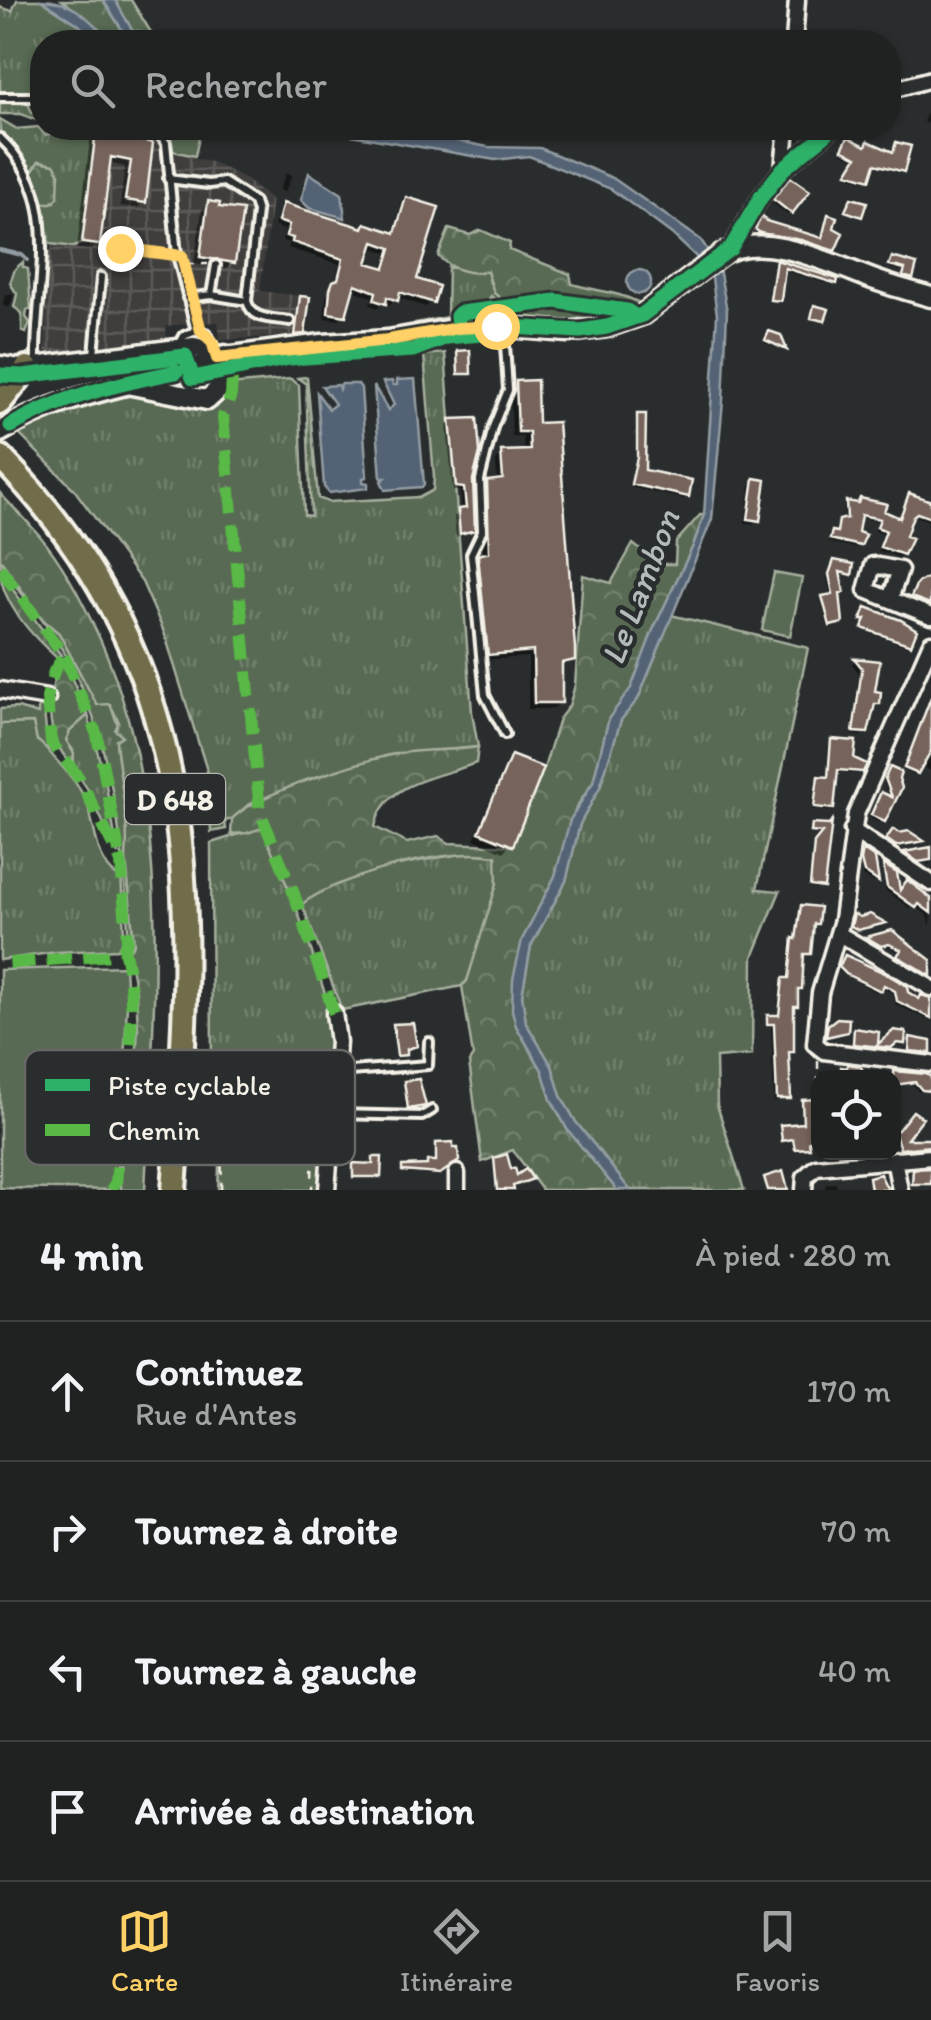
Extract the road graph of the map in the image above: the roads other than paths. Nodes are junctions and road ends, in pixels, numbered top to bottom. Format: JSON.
{"nodes":[{"id":1,"x":797,"y":0,"type":"edge"},
{"id":2,"x":795,"y":30,"type":"edge"},
{"id":3,"x":931,"y":79,"type":"edge"},
{"id":4,"x":901,"y":87,"type":"edge"},
{"id":5,"x":30,"y":97,"type":"edge"},
{"id":6,"x":0,"y":98,"type":"edge"},
{"id":7,"x":0,"y":138,"type":"edge"},
{"id":8,"x":164,"y":140,"type":"edge"},
{"id":9,"x":785,"y":140,"type":"edge"},
{"id":10,"x":818,"y":140,"type":"edge"},
{"id":11,"x":783,"y":169,"type":"junction"},
{"id":12,"x":168,"y":178,"type":"junction"},
{"id":13,"x":725,"y":252,"type":"junction"},
{"id":14,"x":216,"y":265,"type":"road end"},
{"id":15,"x":101,"y":277,"type":"dead end"},
{"id":16,"x":211,"y":295,"type":"junction"},
{"id":17,"x":187,"y":298,"type":"junction"},
{"id":18,"x":931,"y":298,"type":"edge"},
{"id":19,"x":247,"y":301,"type":"junction"},
{"id":20,"x":290,"y":320,"type":"dead end"},
{"id":21,"x":504,"y":327,"type":"junction"},
{"id":22,"x":196,"y":332,"type":"junction"},
{"id":23,"x":178,"y":350,"type":"junction"},
{"id":24,"x":217,"y":358,"type":"junction"},
{"id":25,"x":94,"y":359,"type":"junction"},
{"id":26,"x":0,"y":364,"type":"edge"},
{"id":27,"x":32,"y":366,"type":"junction"},
{"id":28,"x":200,"y":366,"type":"junction"},
{"id":29,"x":117,"y":387,"type":"junction"},
{"id":30,"x":0,"y":402,"type":"edge"},
{"id":31,"x":5,"y":429,"type":"edge"},
{"id":32,"x":0,"y":457,"type":"edge"},
{"id":33,"x":0,"y":478,"type":"edge"},
{"id":34,"x":890,"y":600,"type":"dead end"},
{"id":35,"x":931,"y":616,"type":"edge"},
{"id":36,"x":931,"y":643,"type":"edge"},
{"id":37,"x":927,"y":661,"type":"edge"},
{"id":38,"x":0,"y":690,"type":"edge"},
{"id":39,"x":47,"y":698,"type":"dead end"},
{"id":40,"x":505,"y":734,"type":"dead end"},
{"id":41,"x":852,"y":830,"type":"junction"},
{"id":42,"x":931,"y":884,"type":"edge"},
{"id":43,"x":839,"y":934,"type":"junction"},
{"id":44,"x":931,"y":988,"type":"edge"},
{"id":45,"x":334,"y":1013,"type":"dead end"},
{"id":46,"x":429,"y":1042,"type":"dead end"},
{"id":47,"x":166,"y":1050,"type":"edge"},
{"id":48,"x":179,"y":1050,"type":"edge"},
{"id":49,"x":335,"y":1050,"type":"edge"},
{"id":50,"x":931,"y":1064,"type":"edge"},
{"id":51,"x":355,"y":1071,"type":"edge"},
{"id":52,"x":432,"y":1110,"type":"dead end"},
{"id":53,"x":355,"y":1114,"type":"edge"},
{"id":54,"x":931,"y":1157,"type":"edge"},
{"id":55,"x":901,"y":1159,"type":"edge"},
{"id":56,"x":894,"y":1160,"type":"joint"},
{"id":57,"x":160,"y":1165,"type":"edge"},
{"id":58,"x":175,"y":1165,"type":"edge"},
{"id":59,"x":329,"y":1165,"type":"edge"},
{"id":60,"x":457,"y":1173,"type":"dead end"},
{"id":61,"x":159,"y":1190,"type":"edge"},
{"id":62,"x":174,"y":1190,"type":"edge"},
{"id":63,"x":327,"y":1190,"type":"edge"},
{"id":64,"x":457,"y":1190,"type":"edge"},
{"id":65,"x":804,"y":1190,"type":"edge"},
{"id":66,"x":900,"y":1190,"type":"edge"}],
"edges":[{"from":1,"to":2,"type":"street"},
{"from":3,"to":4,"type":"street"},
{"from":5,"to":6,"type":"lane"},
{"from":7,"to":27,"type":"lane"},
{"from":8,"to":12,"type":"lane"},
{"from":9,"to":11,"type":"street"},
{"from":10,"to":11,"type":"street"},
{"from":11,"to":13,"type":"street"},
{"from":12,"to":17,"type":"lane"},
{"from":12,"to":19,"type":"lane"},
{"from":13,"to":18,"type":"street"},
{"from":13,"to":21,"type":"street"},
{"from":14,"to":16,"type":"lane"},
{"from":15,"to":25,"type":"lane"},
{"from":16,"to":17,"type":"lane"},
{"from":16,"to":19,"type":"lane"},
{"from":17,"to":22,"type":"lane"},
{"from":19,"to":20,"type":"lane"},
{"from":21,"to":24,"type":"street"},
{"from":21,"to":40,"type":"lane"},
{"from":22,"to":23,"type":"lane"},
{"from":22,"to":24,"type":"lane"},
{"from":23,"to":24,"type":"street"},
{"from":23,"to":25,"type":"street"},
{"from":23,"to":28,"type":"street"},
{"from":24,"to":28,"type":"street"},
{"from":24,"to":29,"type":"street"},
{"from":25,"to":27,"type":"street"},
{"from":26,"to":27,"type":"street"},
{"from":27,"to":30,"type":"highway"},
{"from":28,"to":29,"type":"street"},
{"from":29,"to":31,"type":"street"},
{"from":32,"to":48,"type":"highway","number":"D 648"},
{"from":33,"to":47,"type":"highway","number":"D 648"},
{"from":34,"to":35,"type":"street"},
{"from":36,"to":37,"type":"street"},
{"from":37,"to":41,"type":"street"},
{"from":38,"to":39,"type":"street"},
{"from":41,"to":42,"type":"street"},
{"from":41,"to":43,"type":"street"},
{"from":43,"to":44,"type":"street"},
{"from":43,"to":50,"type":"street"},
{"from":45,"to":49,"type":"street"},
{"from":46,"to":51,"type":"lane"},
{"from":52,"to":53,"type":"lane"},
{"from":54,"to":55,"type":"street"},
{"from":56,"to":65,"type":"street"},
{"from":56,"to":66,"type":"street"},
{"from":57,"to":61,"type":"highway","number":"D 648"},
{"from":58,"to":62,"type":"highway","number":"D 648"},
{"from":59,"to":63,"type":"street"},
{"from":60,"to":64,"type":"street"}]}
